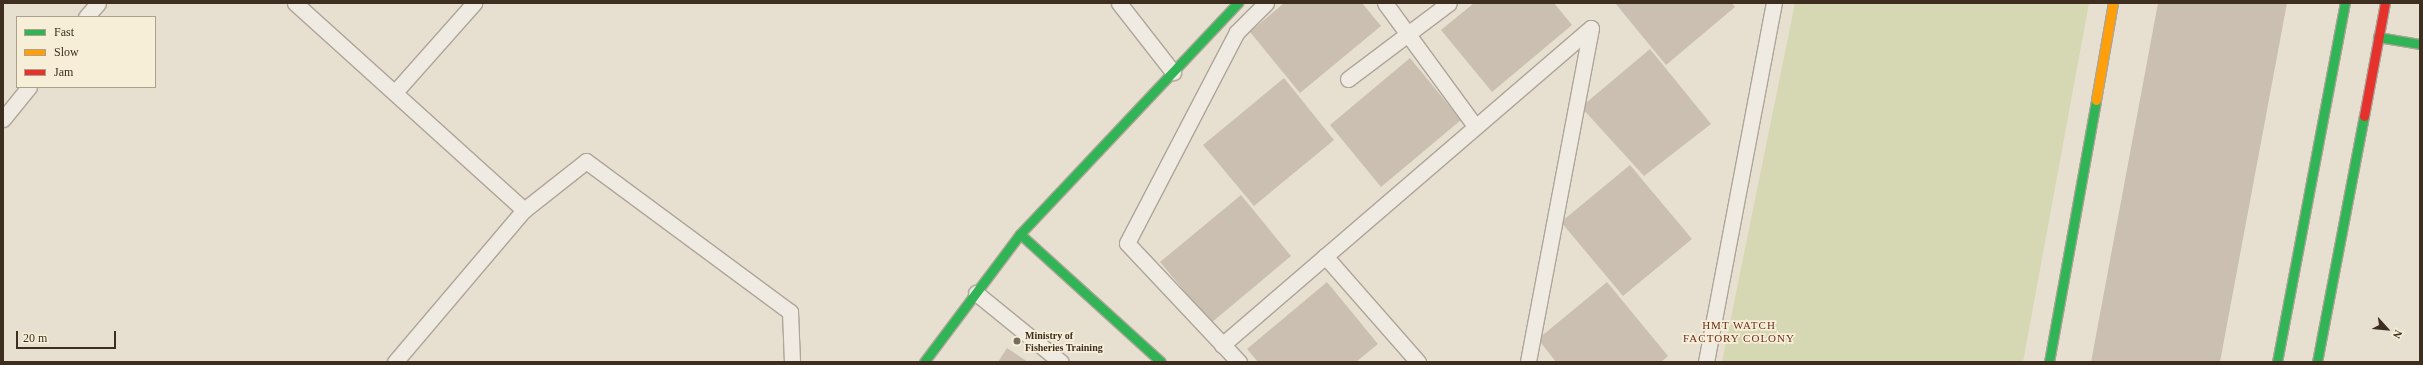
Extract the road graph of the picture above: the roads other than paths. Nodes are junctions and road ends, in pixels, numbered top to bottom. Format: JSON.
{"nodes":[{"id":1,"x":98,"y":3,"type":"edge"},
{"id":2,"x":296,"y":3,"type":"edge"},
{"id":3,"x":474,"y":3,"type":"edge"},
{"id":4,"x":1119,"y":3,"type":"edge"},
{"id":5,"x":1238,"y":3,"type":"edge"},
{"id":6,"x":1266,"y":3,"type":"edge"},
{"id":7,"x":1385,"y":3,"type":"edge"},
{"id":8,"x":1449,"y":3,"type":"edge"},
{"id":9,"x":1774,"y":3,"type":"edge"},
{"id":10,"x":2113,"y":3,"type":"edge"},
{"id":11,"x":2345,"y":3,"type":"edge"},
{"id":12,"x":2385,"y":3,"type":"edge"},
{"id":13,"x":87,"y":16,"type":"edge"},
{"id":14,"x":1408,"y":34,"type":"junction"},
{"id":15,"x":2378,"y":37,"type":"junction"},
{"id":16,"x":2420,"y":44,"type":"edge"},
{"id":17,"x":1173,"y":72,"type":"junction"},
{"id":18,"x":1348,"y":79,"type":"dead end"},
{"id":19,"x":28,"y":88,"type":"edge"},
{"id":20,"x":396,"y":91,"type":"junction"},
{"id":21,"x":3,"y":119,"type":"edge"},
{"id":22,"x":1475,"y":126,"type":"junction"},
{"id":23,"x":524,"y":210,"type":"junction"},
{"id":24,"x":1020,"y":234,"type":"junction"},
{"id":25,"x":1325,"y":256,"type":"junction"},
{"id":26,"x":976,"y":293,"type":"junction"},
{"id":27,"x":1222,"y":345,"type":"junction"},
{"id":28,"x":395,"y":362,"type":"edge"},
{"id":29,"x":792,"y":362,"type":"edge"},
{"id":30,"x":924,"y":362,"type":"edge"},
{"id":31,"x":1061,"y":362,"type":"edge"},
{"id":32,"x":1161,"y":362,"type":"edge"},
{"id":33,"x":1239,"y":362,"type":"edge"},
{"id":34,"x":1418,"y":362,"type":"edge"},
{"id":35,"x":1528,"y":362,"type":"edge"},
{"id":36,"x":1706,"y":362,"type":"edge"},
{"id":37,"x":2049,"y":362,"type":"edge"},
{"id":38,"x":2277,"y":362,"type":"edge"},
{"id":39,"x":2317,"y":362,"type":"edge"}],
"edges":[{"from":1,"to":13,"type":"lane"},
{"from":2,"to":20,"type":"lane"},
{"from":3,"to":20,"type":"lane"},
{"from":4,"to":17,"type":"lane"},
{"from":5,"to":17,"type":"street"},
{"from":6,"to":27,"type":"lane"},
{"from":7,"to":14,"type":"lane"},
{"from":8,"to":14,"type":"lane"},
{"from":9,"to":36,"type":"lane"},
{"from":10,"to":37,"type":"street"},
{"from":11,"to":38,"type":"street"},
{"from":12,"to":15,"type":"street"},
{"from":14,"to":18,"type":"lane"},
{"from":14,"to":22,"type":"lane"},
{"from":15,"to":16,"type":"street"},
{"from":15,"to":39,"type":"street"},
{"from":17,"to":24,"type":"street"},
{"from":19,"to":21,"type":"lane"},
{"from":20,"to":23,"type":"lane"},
{"from":22,"to":25,"type":"lane"},
{"from":22,"to":35,"type":"lane"},
{"from":23,"to":28,"type":"lane"},
{"from":23,"to":29,"type":"lane"},
{"from":24,"to":26,"type":"street"},
{"from":24,"to":32,"type":"street"},
{"from":25,"to":27,"type":"lane"},
{"from":25,"to":34,"type":"lane"},
{"from":26,"to":30,"type":"street"},
{"from":26,"to":31,"type":"lane"},
{"from":27,"to":33,"type":"lane"}]}
